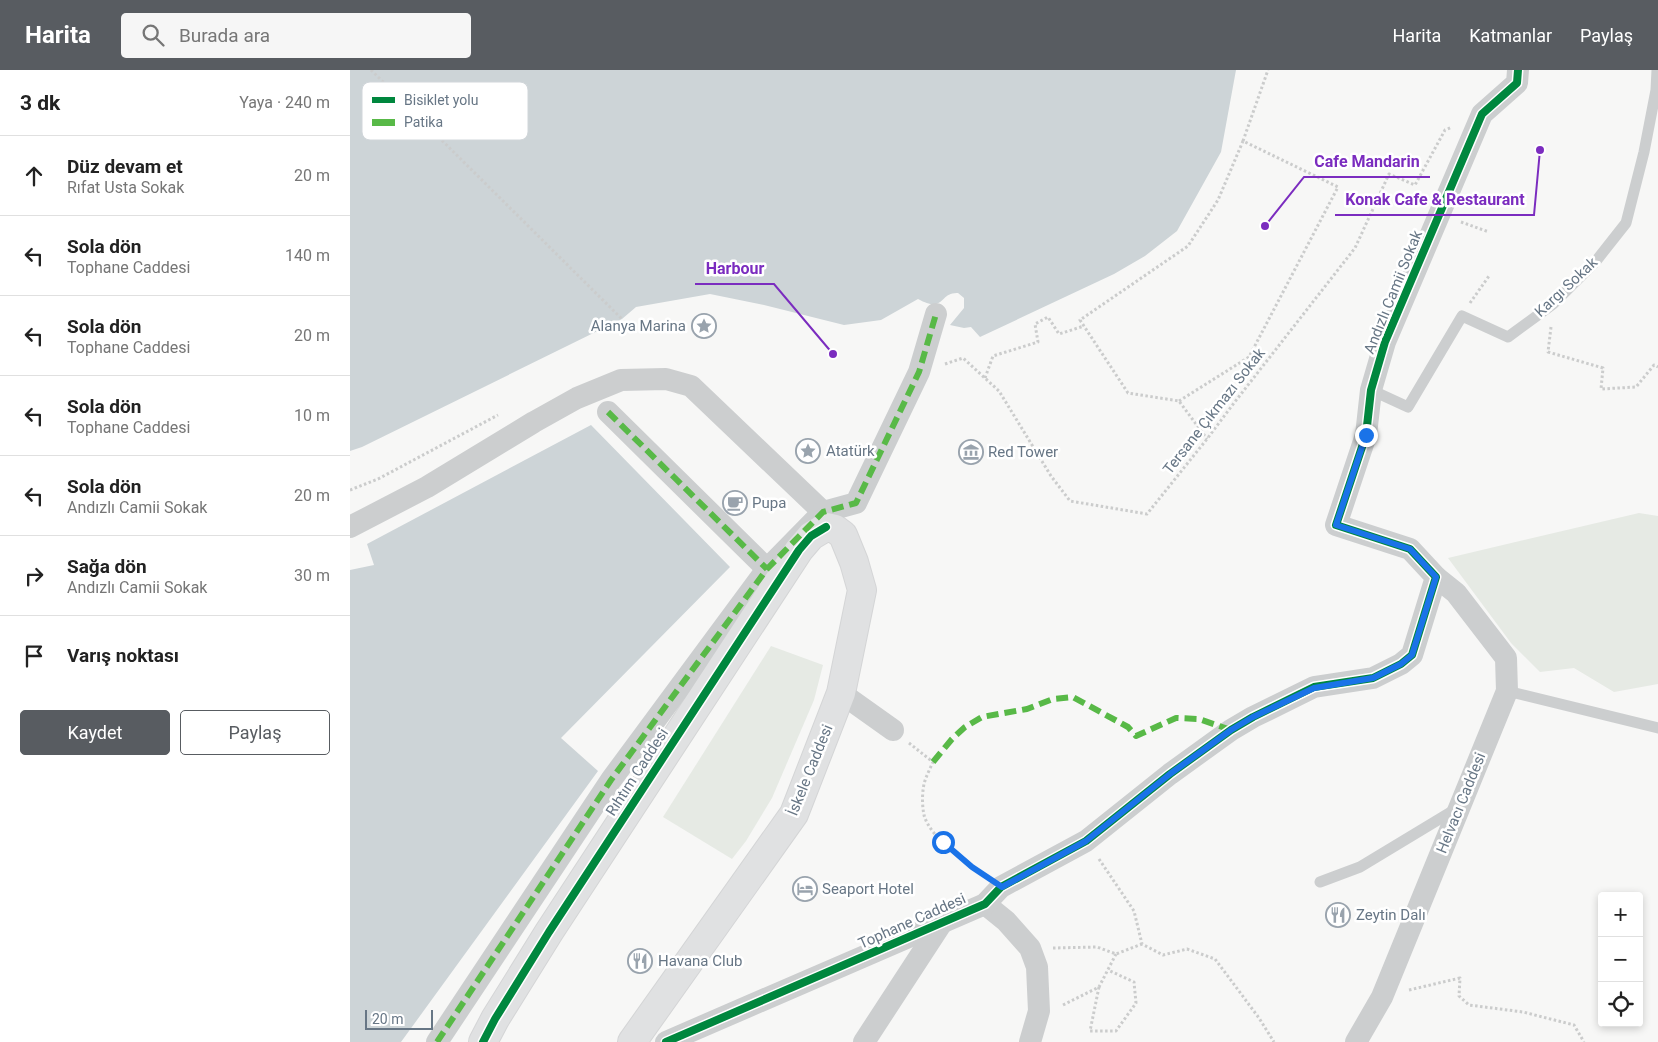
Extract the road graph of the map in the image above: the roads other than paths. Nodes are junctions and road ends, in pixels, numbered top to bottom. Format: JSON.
{"nodes":[{"id":1,"x":1518,"y":70,"type":"edge"},
{"id":2,"x":1658,"y":70,"type":"edge"},
{"id":3,"x":936,"y":314,"type":"dead end"},
{"id":4,"x":1371,"y":390,"type":"junction"},
{"id":5,"x":608,"y":412,"type":"dead end"},
{"id":6,"x":825,"y":520,"type":"junction"},
{"id":7,"x":350,"y":526,"type":"edge"},
{"id":8,"x":767,"y":569,"type":"junction"},
{"id":9,"x":1436,"y":577,"type":"junction"},
{"id":10,"x":1507,"y":691,"type":"junction"},
{"id":11,"x":841,"y":693,"type":"junction"},
{"id":12,"x":1658,"y":728,"type":"edge"},
{"id":13,"x":893,"y":730,"type":"road end"},
{"id":14,"x":1460,"y":807,"type":"junction"},
{"id":15,"x":1320,"y":882,"type":"dead end"},
{"id":16,"x":985,"y":904,"type":"junction"},
{"id":17,"x":941,"y":924,"type":"junction"},
{"id":18,"x":436,"y":1042,"type":"edge"},
{"id":19,"x":483,"y":1042,"type":"edge"},
{"id":20,"x":632,"y":1042,"type":"edge"},
{"id":21,"x":666,"y":1042,"type":"edge"},
{"id":22,"x":864,"y":1042,"type":"edge"},
{"id":23,"x":1030,"y":1042,"type":"edge"},
{"id":24,"x":1356,"y":1042,"type":"edge"}],
"edges":[{"from":1,"to":4,"type":"street","name":"Andızlı Camii Sokak"},
{"from":2,"to":4,"type":"lane","name":"Kargı Sokak"},
{"from":3,"to":6,"type":"street"},
{"from":4,"to":9,"type":"street","name":"Andızlı Camii Sokak"},
{"from":5,"to":8,"type":"street"},
{"from":6,"to":7,"type":"street"},
{"from":6,"to":8,"type":"street"},
{"from":6,"to":11,"type":"street","name":"İskele Caddesi"},
{"from":6,"to":19,"type":"street","name":"Rıhtım Caddesi"},
{"from":8,"to":18,"type":"street"},
{"from":9,"to":10,"type":"street","name":"Helvacı Caddesi"},
{"from":9,"to":16,"type":"street","name":"Tophane Caddesi"},
{"from":10,"to":12,"type":"lane"},
{"from":10,"to":14,"type":"street","name":"Helvacı Caddesi"},
{"from":11,"to":13,"type":"street"},
{"from":11,"to":20,"type":"street","name":"İskele Caddesi"},
{"from":14,"to":15,"type":"lane"},
{"from":14,"to":24,"type":"street","name":"Helvacı Caddesi"},
{"from":16,"to":17,"type":"street","name":"Tophane Caddesi"},
{"from":16,"to":23,"type":"street"},
{"from":17,"to":21,"type":"street","name":"Tophane Caddesi"},
{"from":17,"to":22,"type":"street"}]}
